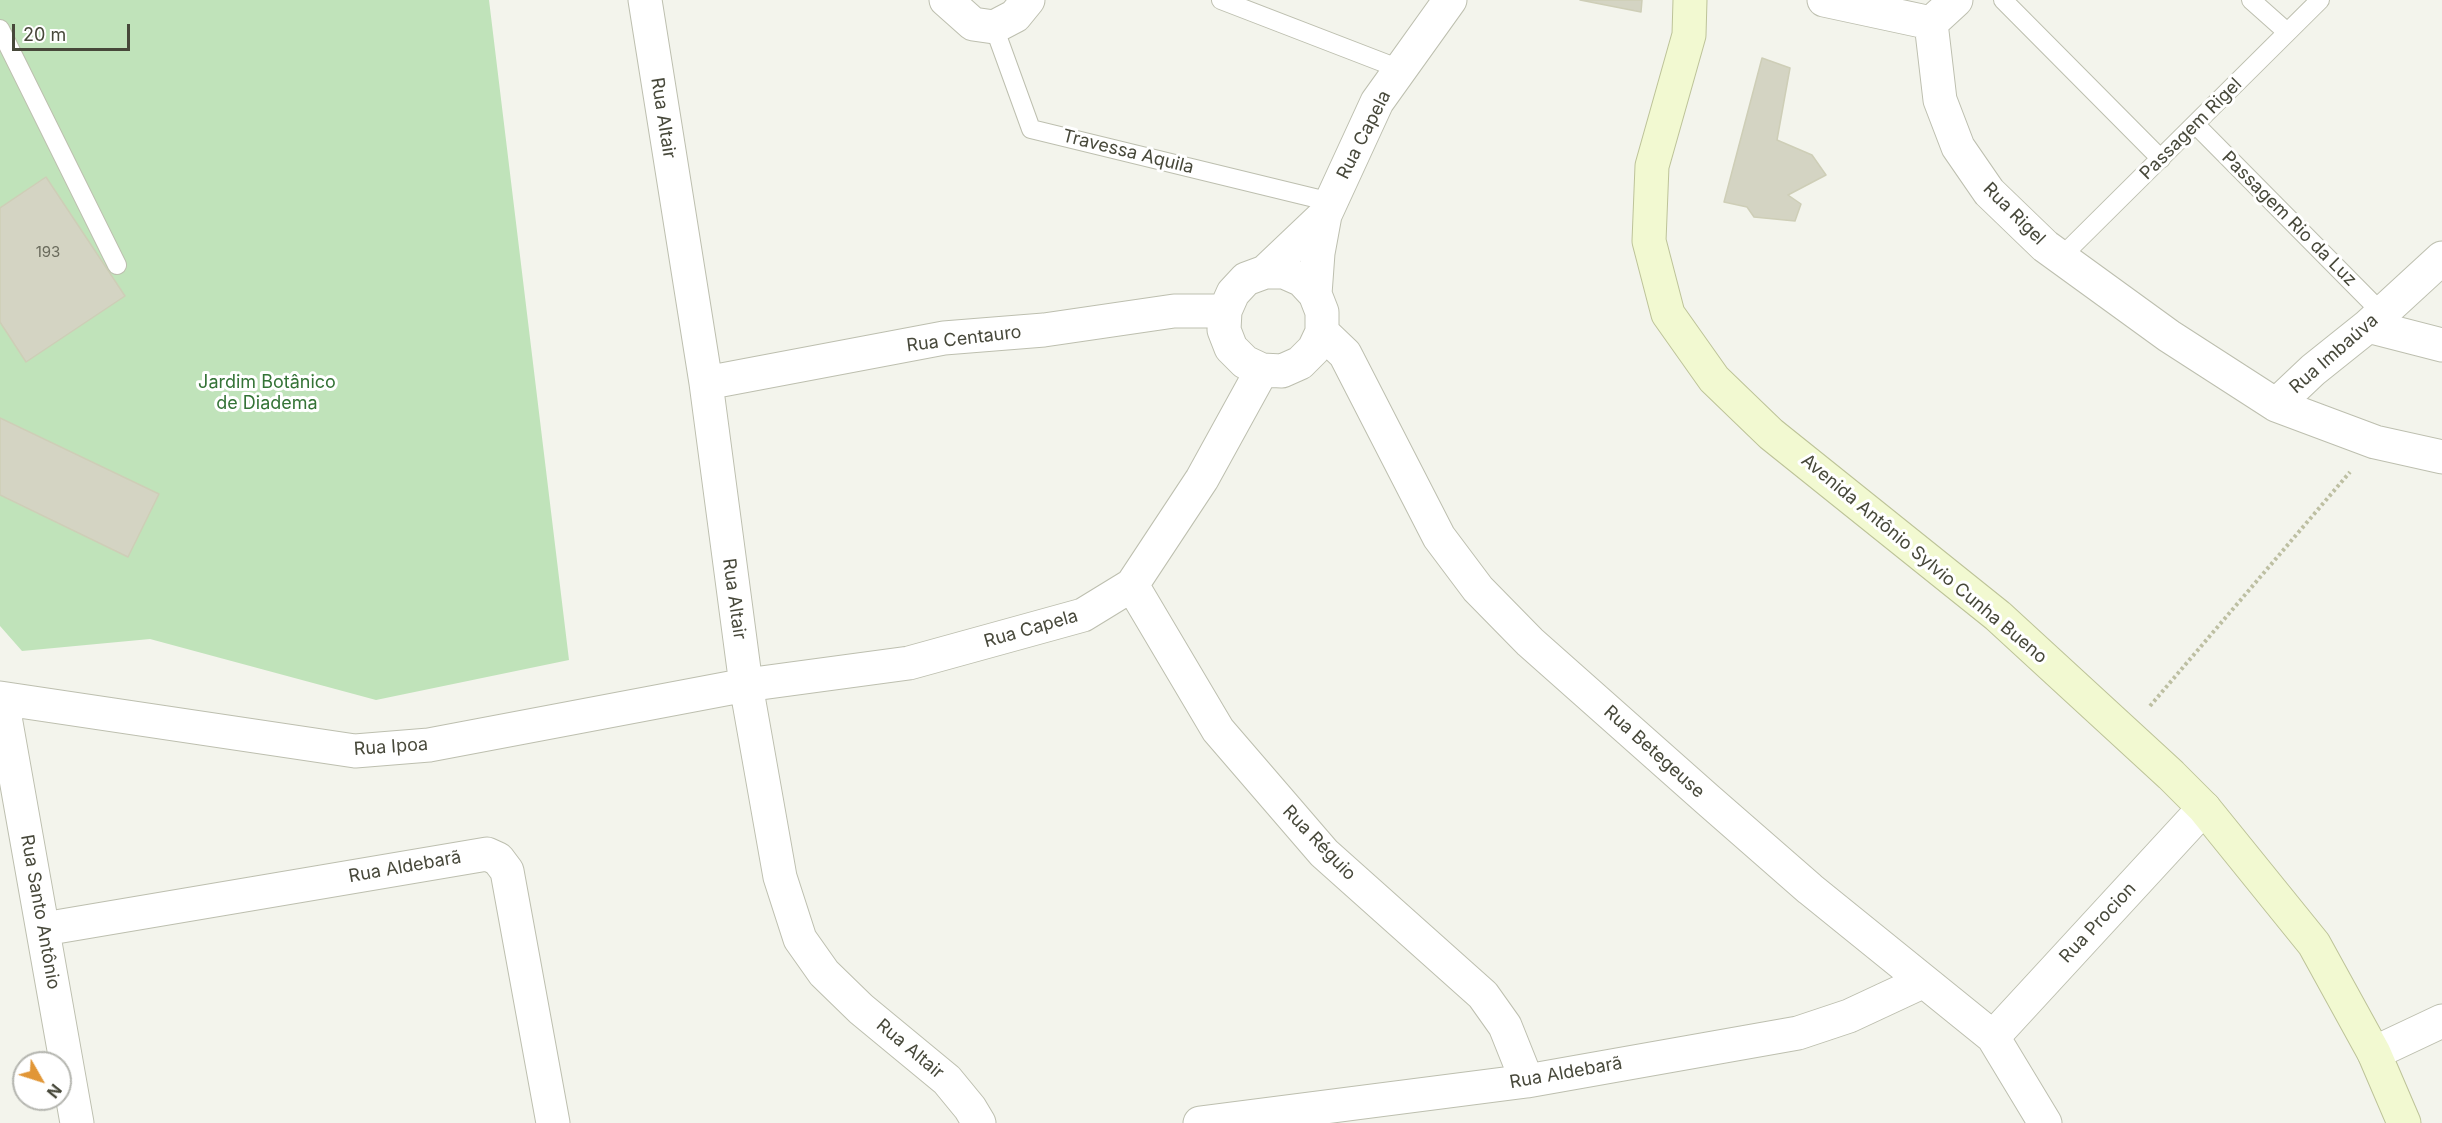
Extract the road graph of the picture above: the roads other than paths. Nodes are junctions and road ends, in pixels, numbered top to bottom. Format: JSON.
{"nodes":[{"id":1,"x":645,"y":0,"type":"edge"},
{"id":2,"x":946,"y":0,"type":"edge"},
{"id":3,"x":1028,"y":0,"type":"edge"},
{"id":4,"x":1221,"y":0,"type":"edge"},
{"id":5,"x":1450,"y":0,"type":"edge"},
{"id":6,"x":1690,"y":0,"type":"edge"},
{"id":7,"x":1824,"y":0,"type":"edge"},
{"id":8,"x":1956,"y":0,"type":"edge"},
{"id":9,"x":2003,"y":0,"type":"edge"},
{"id":10,"x":2251,"y":0,"type":"edge"},
{"id":11,"x":2320,"y":0,"type":"edge"},
{"id":12,"x":1931,"y":23,"type":"junction"},
{"id":13,"x":994,"y":27,"type":"junction"},
{"id":14,"x":0,"y":29,"type":"edge"},
{"id":15,"x":2287,"y":32,"type":"junction"},
{"id":16,"x":1400,"y":69,"type":"junction"},
{"id":17,"x":2195,"y":124,"type":"junction"},
{"id":18,"x":2161,"y":159,"type":"junction"},
{"id":19,"x":1328,"y":208,"type":"junction"},
{"id":20,"x":2061,"y":258,"type":"junction"},
{"id":21,"x":2442,"y":258,"type":"edge"},
{"id":22,"x":117,"y":266,"type":"dead end"},
{"id":23,"x":1265,"y":272,"type":"junction"},
{"id":24,"x":1315,"y":294,"type":"junction"},
{"id":25,"x":1225,"y":311,"type":"junction"},
{"id":26,"x":2375,"y":319,"type":"junction"},
{"id":27,"x":1322,"y":332,"type":"junction"},
{"id":28,"x":2442,"y":345,"type":"edge"},
{"id":29,"x":1263,"y":370,"type":"junction"},
{"id":30,"x":706,"y":383,"type":"junction"},
{"id":31,"x":2276,"y":405,"type":"junction"},
{"id":32,"x":2442,"y":457,"type":"edge"},
{"id":33,"x":1132,"y":585,"type":"junction"},
{"id":34,"x":746,"y":685,"type":"junction"},
{"id":35,"x":1,"y":699,"type":"edge"},
{"id":36,"x":2204,"y":808,"type":"junction"},
{"id":37,"x":44,"y":929,"type":"junction"},
{"id":38,"x":1922,"y":982,"type":"junction"},
{"id":39,"x":2442,"y":1021,"type":"edge"},
{"id":40,"x":1993,"y":1037,"type":"junction"},
{"id":41,"x":2374,"y":1053,"type":"junction"},
{"id":42,"x":1527,"y":1081,"type":"junction"},
{"id":43,"x":77,"y":1123,"type":"edge"},
{"id":44,"x":553,"y":1123,"type":"edge"},
{"id":45,"x":979,"y":1123,"type":"edge"},
{"id":46,"x":1200,"y":1123,"type":"edge"},
{"id":47,"x":2045,"y":1123,"type":"edge"},
{"id":48,"x":2403,"y":1123,"type":"edge"}],
"edges":[{"from":1,"to":30,"type":"street","name":"Rua Altair"},
{"from":2,"to":13,"type":"street"},
{"from":3,"to":13,"type":"street"},
{"from":4,"to":16,"type":"lane"},
{"from":5,"to":16,"type":"street","name":"Rua Capela"},
{"from":6,"to":36,"type":"main road","name":"Avenida Antônio Sylvio Cunha Bueno"},
{"from":7,"to":12,"type":"street"},
{"from":8,"to":12,"type":"street"},
{"from":9,"to":18,"type":"lane"},
{"from":10,"to":15,"type":"lane"},
{"from":11,"to":15,"type":"lane","name":"Passagem Rigel"},
{"from":12,"to":20,"type":"street","name":"Rua Rigel"},
{"from":13,"to":19,"type":"lane","name":"Travessa Aquila"},
{"from":14,"to":22,"type":"lane"},
{"from":15,"to":17,"type":"lane","name":"Passagem Rigel"},
{"from":16,"to":19,"type":"street","name":"Rua Capela"},
{"from":17,"to":18,"type":"lane","name":"Passagem Rigel"},
{"from":17,"to":26,"type":"lane","name":"Passagem Rio da Luz"},
{"from":18,"to":20,"type":"lane","name":"Passagem Rigel"},
{"from":19,"to":23,"type":"street","name":"Rua Capela"},
{"from":19,"to":24,"type":"street","name":"Rua Capela"},
{"from":20,"to":31,"type":"street","name":"Rua Rigel"},
{"from":21,"to":26,"type":"street","name":"Rua Imbaúva"},
{"from":23,"to":24,"type":"street"},
{"from":23,"to":25,"type":"street"},
{"from":24,"to":27,"type":"street"},
{"from":25,"to":29,"type":"street"},
{"from":25,"to":30,"type":"street","name":"Rua Centauro"},
{"from":26,"to":28,"type":"street"},
{"from":26,"to":31,"type":"street","name":"Rua Imbaúva"},
{"from":27,"to":29,"type":"street"},
{"from":27,"to":38,"type":"street","name":"Rua Betegeuse"},
{"from":29,"to":33,"type":"street","name":"Rua Capela"},
{"from":30,"to":34,"type":"street","name":"Rua Altair"},
{"from":31,"to":32,"type":"street","name":"Rua Imbaúva"},
{"from":33,"to":34,"type":"street","name":"Rua Capela"},
{"from":33,"to":42,"type":"street","name":"Rua Réguio"},
{"from":34,"to":35,"type":"street","name":"Rua Ipoa"},
{"from":34,"to":45,"type":"street","name":"Rua Altair"},
{"from":35,"to":37,"type":"street","name":"Rua Santo Antônio"},
{"from":36,"to":40,"type":"street","name":"Rua Procion"},
{"from":36,"to":41,"type":"main road","name":"Avenida Antônio Sylvio Cunha Bueno"},
{"from":37,"to":43,"type":"street","name":"Rua Santo Antônio"},
{"from":37,"to":44,"type":"street","name":"Rua Aldebarã"},
{"from":38,"to":40,"type":"street","name":"Rua Betegeuse"},
{"from":38,"to":42,"type":"street","name":"Rua Aldebarã"},
{"from":39,"to":41,"type":"street"},
{"from":40,"to":47,"type":"street","name":"Rua Betegeuse"},
{"from":41,"to":48,"type":"main road","name":"Avenida Antônio Sylvio Cunha Bueno"},
{"from":42,"to":46,"type":"street","name":"Rua Aldebarã"}]}
